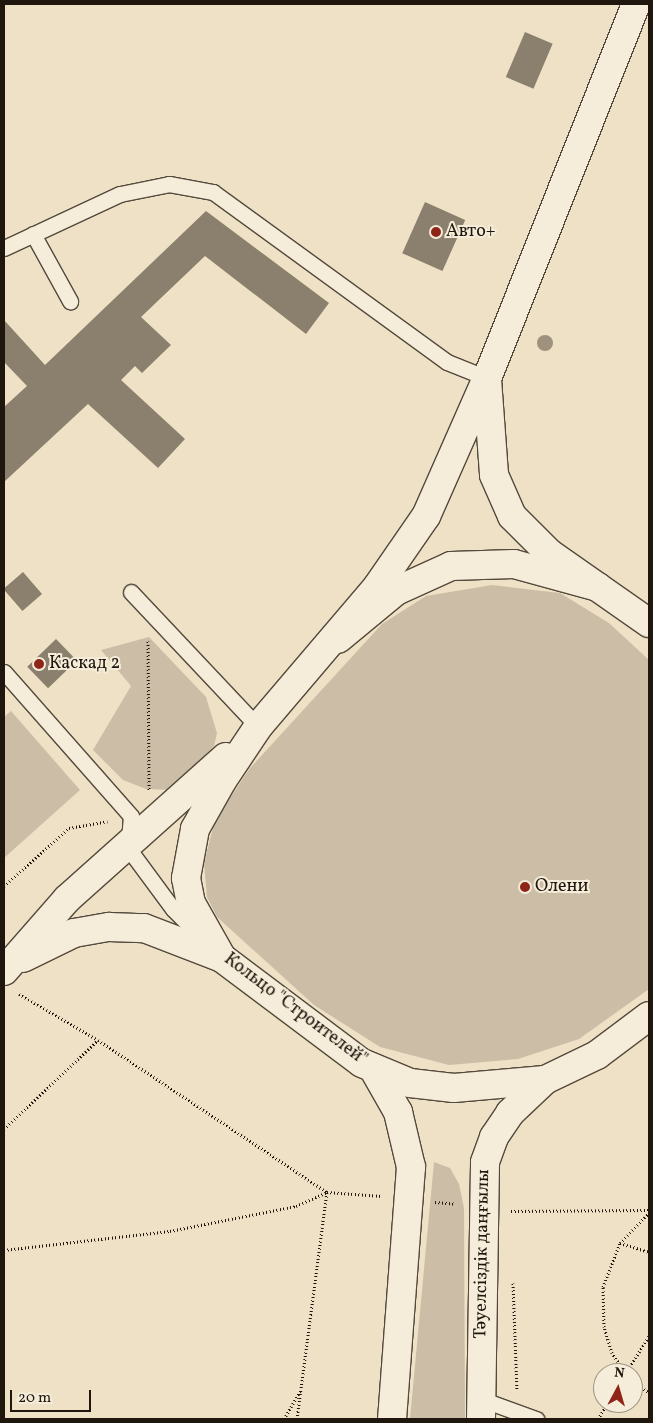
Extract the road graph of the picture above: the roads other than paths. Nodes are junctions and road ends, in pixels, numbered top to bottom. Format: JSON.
{"nodes":[{"id":1,"x":636,"y":4,"type":"edge"},
{"id":2,"x":33,"y":234,"type":"junction"},
{"id":3,"x":4,"y":248,"type":"edge"},
{"id":4,"x":70,"y":302,"type":"dead end"},
{"id":5,"x":487,"y":378,"type":"junction"},
{"id":6,"x":598,"y":587,"type":"junction"},
{"id":7,"x":131,"y":592,"type":"dead end"},
{"id":8,"x":649,"y":623,"type":"edge"},
{"id":9,"x":338,"y":638,"type":"junction"},
{"id":10,"x":4,"y":672,"type":"edge"},
{"id":11,"x":258,"y":727,"type":"junction"},
{"id":12,"x":128,"y":848,"type":"junction"},
{"id":13,"x":222,"y":958,"type":"junction"},
{"id":14,"x":8,"y":976,"type":"edge"},
{"id":15,"x":643,"y":1024,"type":"edge"},
{"id":16,"x":373,"y":1068,"type":"junction"},
{"id":17,"x":545,"y":1080,"type":"junction"},
{"id":18,"x":481,"y":1409,"type":"edge"},
{"id":19,"x":392,"y":1419,"type":"edge"},
{"id":20,"x":536,"y":1419,"type":"edge"}],
"edges":[{"from":1,"to":5,"type":"street"},
{"from":2,"to":3,"type":"lane"},
{"from":2,"to":4,"type":"lane"},
{"from":2,"to":5,"type":"lane"},
{"from":5,"to":6,"type":"street"},
{"from":5,"to":9,"type":"street"},
{"from":6,"to":8,"type":"street","name":"Кольцо \"Строителей\""},
{"from":6,"to":9,"type":"street","name":"Кольцо \"Строителей\""},
{"from":7,"to":11,"type":"lane"},
{"from":9,"to":11,"type":"street","name":"Кольцо \"Строителей\""},
{"from":10,"to":12,"type":"lane"},
{"from":11,"to":12,"type":"street"},
{"from":11,"to":13,"type":"street","name":"Кольцо \"Строителей\""},
{"from":12,"to":13,"type":"lane"},
{"from":12,"to":14,"type":"street"},
{"from":13,"to":14,"type":"street"},
{"from":13,"to":16,"type":"street","name":"Кольцо \"Строителей\""},
{"from":15,"to":17,"type":"street","name":"Кольцо \"Строителей\""},
{"from":16,"to":17,"type":"street","name":"Кольцо \"Строителей\""},
{"from":16,"to":19,"type":"street"},
{"from":17,"to":18,"type":"street","name":"Тәуелсіздік даңғылы"},
{"from":18,"to":20,"type":"lane"}]}
